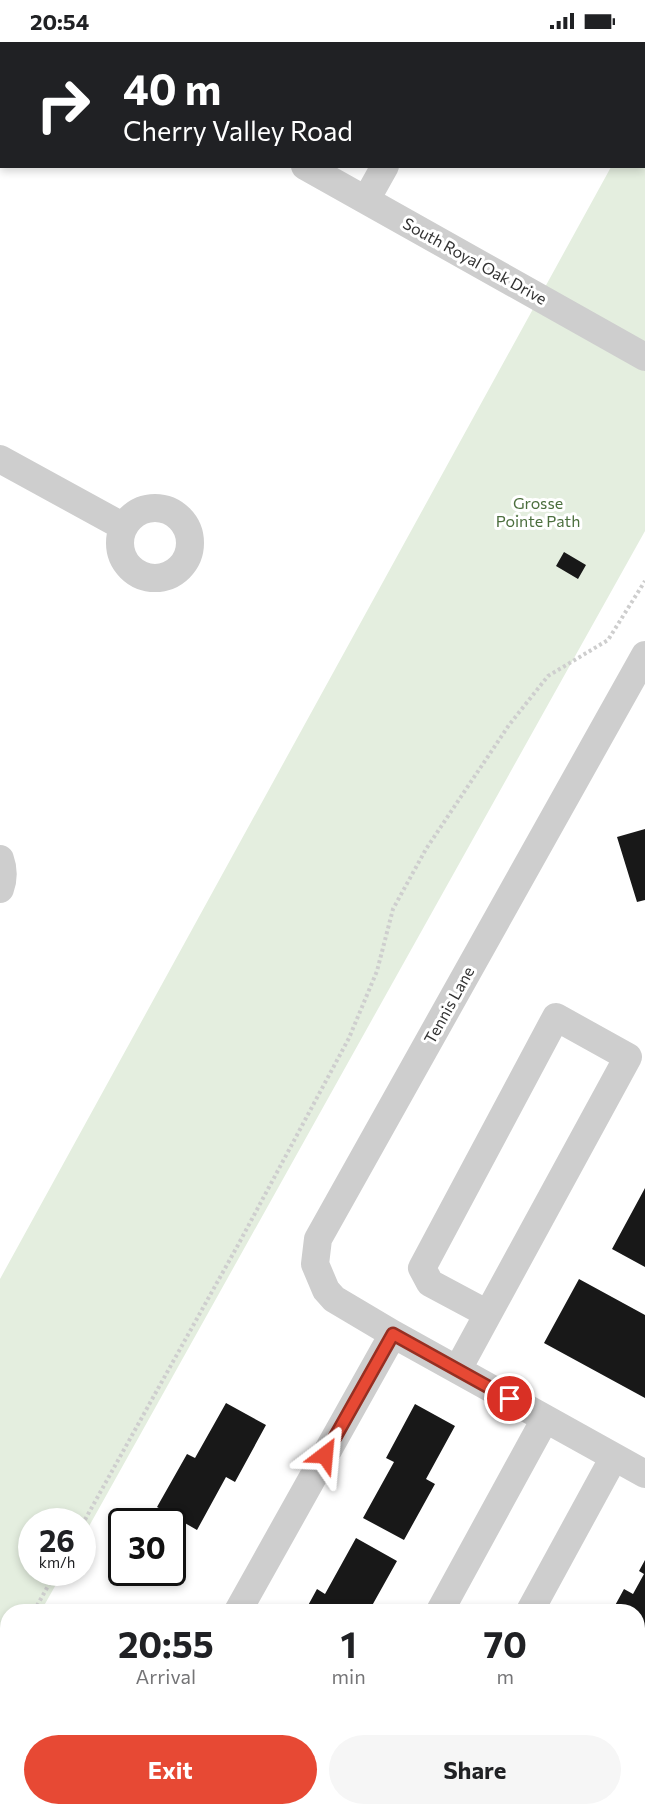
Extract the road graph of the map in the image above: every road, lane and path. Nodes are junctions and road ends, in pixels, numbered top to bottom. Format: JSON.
{"nodes":[{"id":1,"x":309,"y":168,"type":"edge"},
{"id":2,"x":384,"y":168,"type":"edge"},
{"id":3,"x":366,"y":200,"type":"junction"},
{"id":4,"x":645,"y":357,"type":"edge"},
{"id":5,"x":0,"y":459,"type":"edge"},
{"id":6,"x":124,"y":527,"type":"dead end"},
{"id":7,"x":645,"y":581,"type":"edge"},
{"id":8,"x":645,"y":655,"type":"edge"},
{"id":9,"x":0,"y":859,"type":"edge"},
{"id":10,"x":0,"y":889,"type":"edge"},
{"id":11,"x":637,"y":1053,"type":"edge"},
{"id":12,"x":488,"y":1314,"type":"junction"},
{"id":13,"x":393,"y":1334,"type":"junction"},
{"id":14,"x":458,"y":1370,"type":"junction"},
{"id":15,"x":545,"y":1419,"type":"junction"},
{"id":16,"x":614,"y":1457,"type":"junction"},
{"id":17,"x":645,"y":1474,"type":"edge"},
{"id":18,"x":91,"y":1508,"type":"edge"},
{"id":19,"x":48,"y":1586,"type":"edge"},
{"id":20,"x":38,"y":1604,"type":"edge"},
{"id":21,"x":242,"y":1604,"type":"edge"},
{"id":22,"x":444,"y":1604,"type":"edge"},
{"id":23,"x":534,"y":1604,"type":"edge"}],
"edges":[{"from":1,"to":3,"type":"street","name":"South Royal Oak Drive"},
{"from":2,"to":3,"type":"street"},
{"from":3,"to":4,"type":"street","name":"South Royal Oak Drive"},
{"from":5,"to":6,"type":"street"},
{"from":7,"to":18,"type":"path"},
{"from":8,"to":13,"type":"street","name":"Tennis Lane"},
{"from":9,"to":10,"type":"street"},
{"from":11,"to":12,"type":"street"},
{"from":11,"to":12,"type":"street"},
{"from":12,"to":14,"type":"street"},
{"from":13,"to":14,"type":"street","name":"Tennis Lane"},
{"from":13,"to":21,"type":"street"},
{"from":14,"to":15,"type":"street","name":"Tennis Lane"},
{"from":15,"to":16,"type":"street","name":"Tennis Lane"},
{"from":15,"to":22,"type":"street"},
{"from":16,"to":17,"type":"street","name":"Tennis Lane"},
{"from":16,"to":23,"type":"street"},
{"from":19,"to":20,"type":"path"}]}
